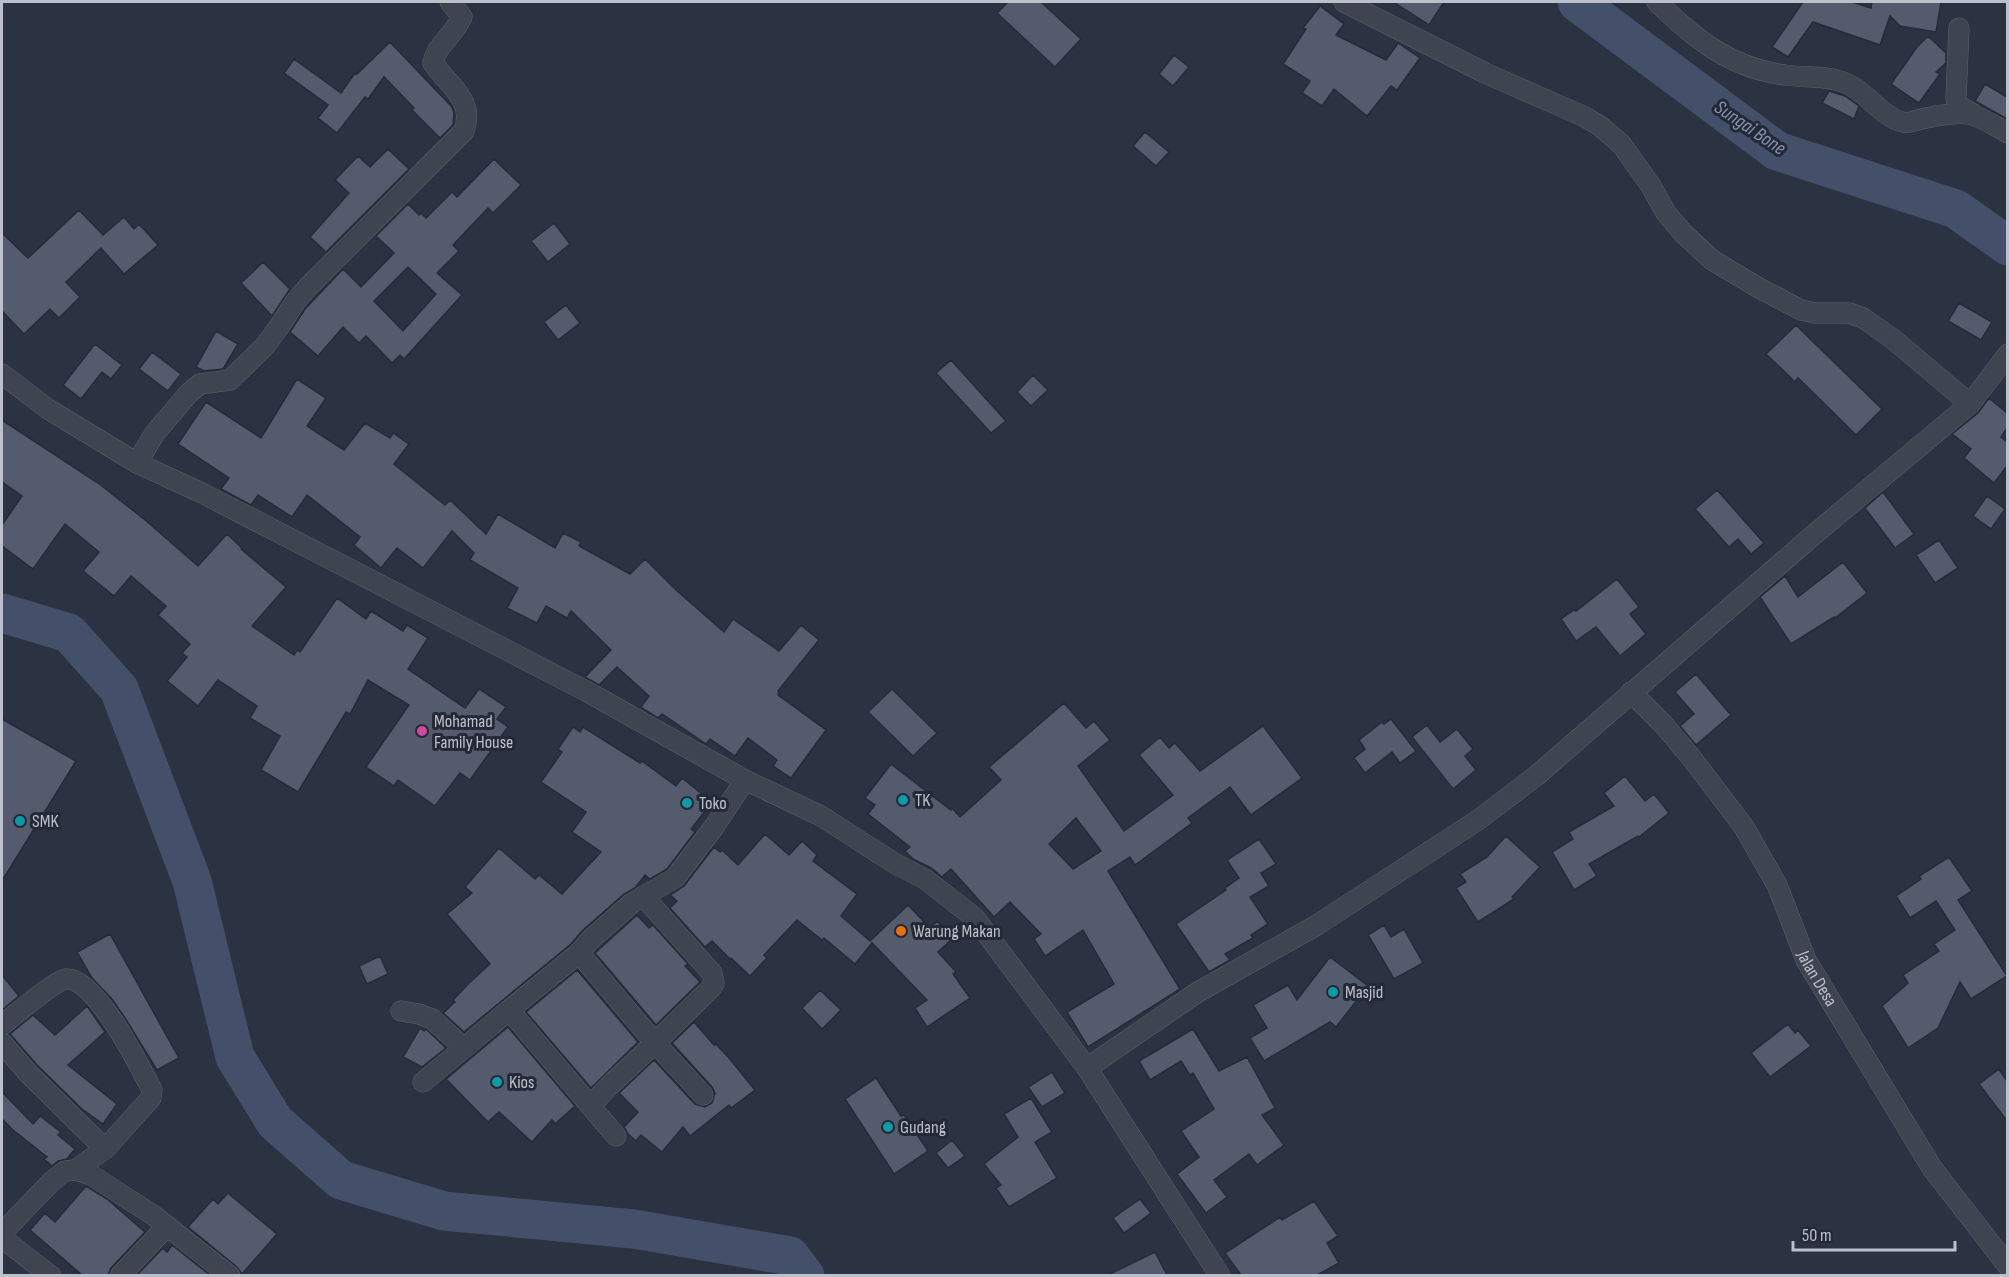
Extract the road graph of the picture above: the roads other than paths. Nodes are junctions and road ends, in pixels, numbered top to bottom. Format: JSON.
{"nodes":[{"id":1,"x":450,"y":2,"type":"edge"},
{"id":2,"x":1344,"y":2,"type":"edge"},
{"id":3,"x":1657,"y":2,"type":"edge"},
{"id":4,"x":1959,"y":28,"type":"dead end"},
{"id":5,"x":1973,"y":114,"type":"junction"},
{"id":6,"x":2007,"y":133,"type":"edge"},
{"id":7,"x":2007,"y":354,"type":"edge"},
{"id":8,"x":2,"y":374,"type":"edge"},
{"id":9,"x":1970,"y":404,"type":"junction"},
{"id":10,"x":137,"y":463,"type":"junction"},
{"id":11,"x":1631,"y":692,"type":"junction"},
{"id":12,"x":745,"y":780,"type":"junction"},
{"id":13,"x":643,"y":896,"type":"junction"},
{"id":14,"x":579,"y":952,"type":"junction"},
{"id":15,"x":509,"y":1010,"type":"junction"},
{"id":16,"x":401,"y":1011,"type":"dead end"},
{"id":17,"x":2,"y":1025,"type":"edge"},
{"id":18,"x":2,"y":1042,"type":"edge"},
{"id":19,"x":655,"y":1043,"type":"junction"},
{"id":20,"x":464,"y":1048,"type":"junction"},
{"id":21,"x":1087,"y":1068,"type":"junction"},
{"id":22,"x":423,"y":1082,"type":"dead end"},
{"id":23,"x":703,"y":1095,"type":"dead end"},
{"id":24,"x":590,"y":1107,"type":"junction"},
{"id":25,"x":616,"y":1136,"type":"dead end"},
{"id":26,"x":105,"y":1149,"type":"junction"},
{"id":27,"x":75,"y":1170,"type":"junction"},
{"id":28,"x":167,"y":1226,"type":"junction"},
{"id":29,"x":2,"y":1233,"type":"edge"},
{"id":30,"x":2,"y":1238,"type":"edge"},
{"id":31,"x":2007,"y":1266,"type":"edge"},
{"id":32,"x":51,"y":1275,"type":"edge"},
{"id":33,"x":120,"y":1275,"type":"edge"},
{"id":34,"x":230,"y":1275,"type":"edge"},
{"id":35,"x":1220,"y":1275,"type":"edge"}],
"edges":[{"from":1,"to":10,"type":"street"},
{"from":2,"to":9,"type":"street"},
{"from":3,"to":5,"type":"street"},
{"from":4,"to":5,"type":"street"},
{"from":5,"to":6,"type":"street"},
{"from":7,"to":9,"type":"street"},
{"from":8,"to":10,"type":"street"},
{"from":9,"to":11,"type":"street"},
{"from":10,"to":12,"type":"street"},
{"from":11,"to":21,"type":"street"},
{"from":11,"to":31,"type":"street","name":"Jalan Desa"},
{"from":12,"to":13,"type":"street"},
{"from":12,"to":21,"type":"street"},
{"from":13,"to":14,"type":"street"},
{"from":13,"to":19,"type":"street"},
{"from":14,"to":15,"type":"street"},
{"from":14,"to":19,"type":"street"},
{"from":15,"to":20,"type":"street"},
{"from":15,"to":24,"type":"street"},
{"from":16,"to":20,"type":"street"},
{"from":17,"to":26,"type":"street"},
{"from":18,"to":26,"type":"street"},
{"from":19,"to":23,"type":"street"},
{"from":19,"to":24,"type":"street"},
{"from":20,"to":22,"type":"street"},
{"from":21,"to":35,"type":"street"},
{"from":24,"to":25,"type":"street"},
{"from":26,"to":27,"type":"street"},
{"from":27,"to":28,"type":"street"},
{"from":27,"to":29,"type":"street"},
{"from":28,"to":33,"type":"street"},
{"from":28,"to":34,"type":"street"},
{"from":30,"to":32,"type":"street"}]}
